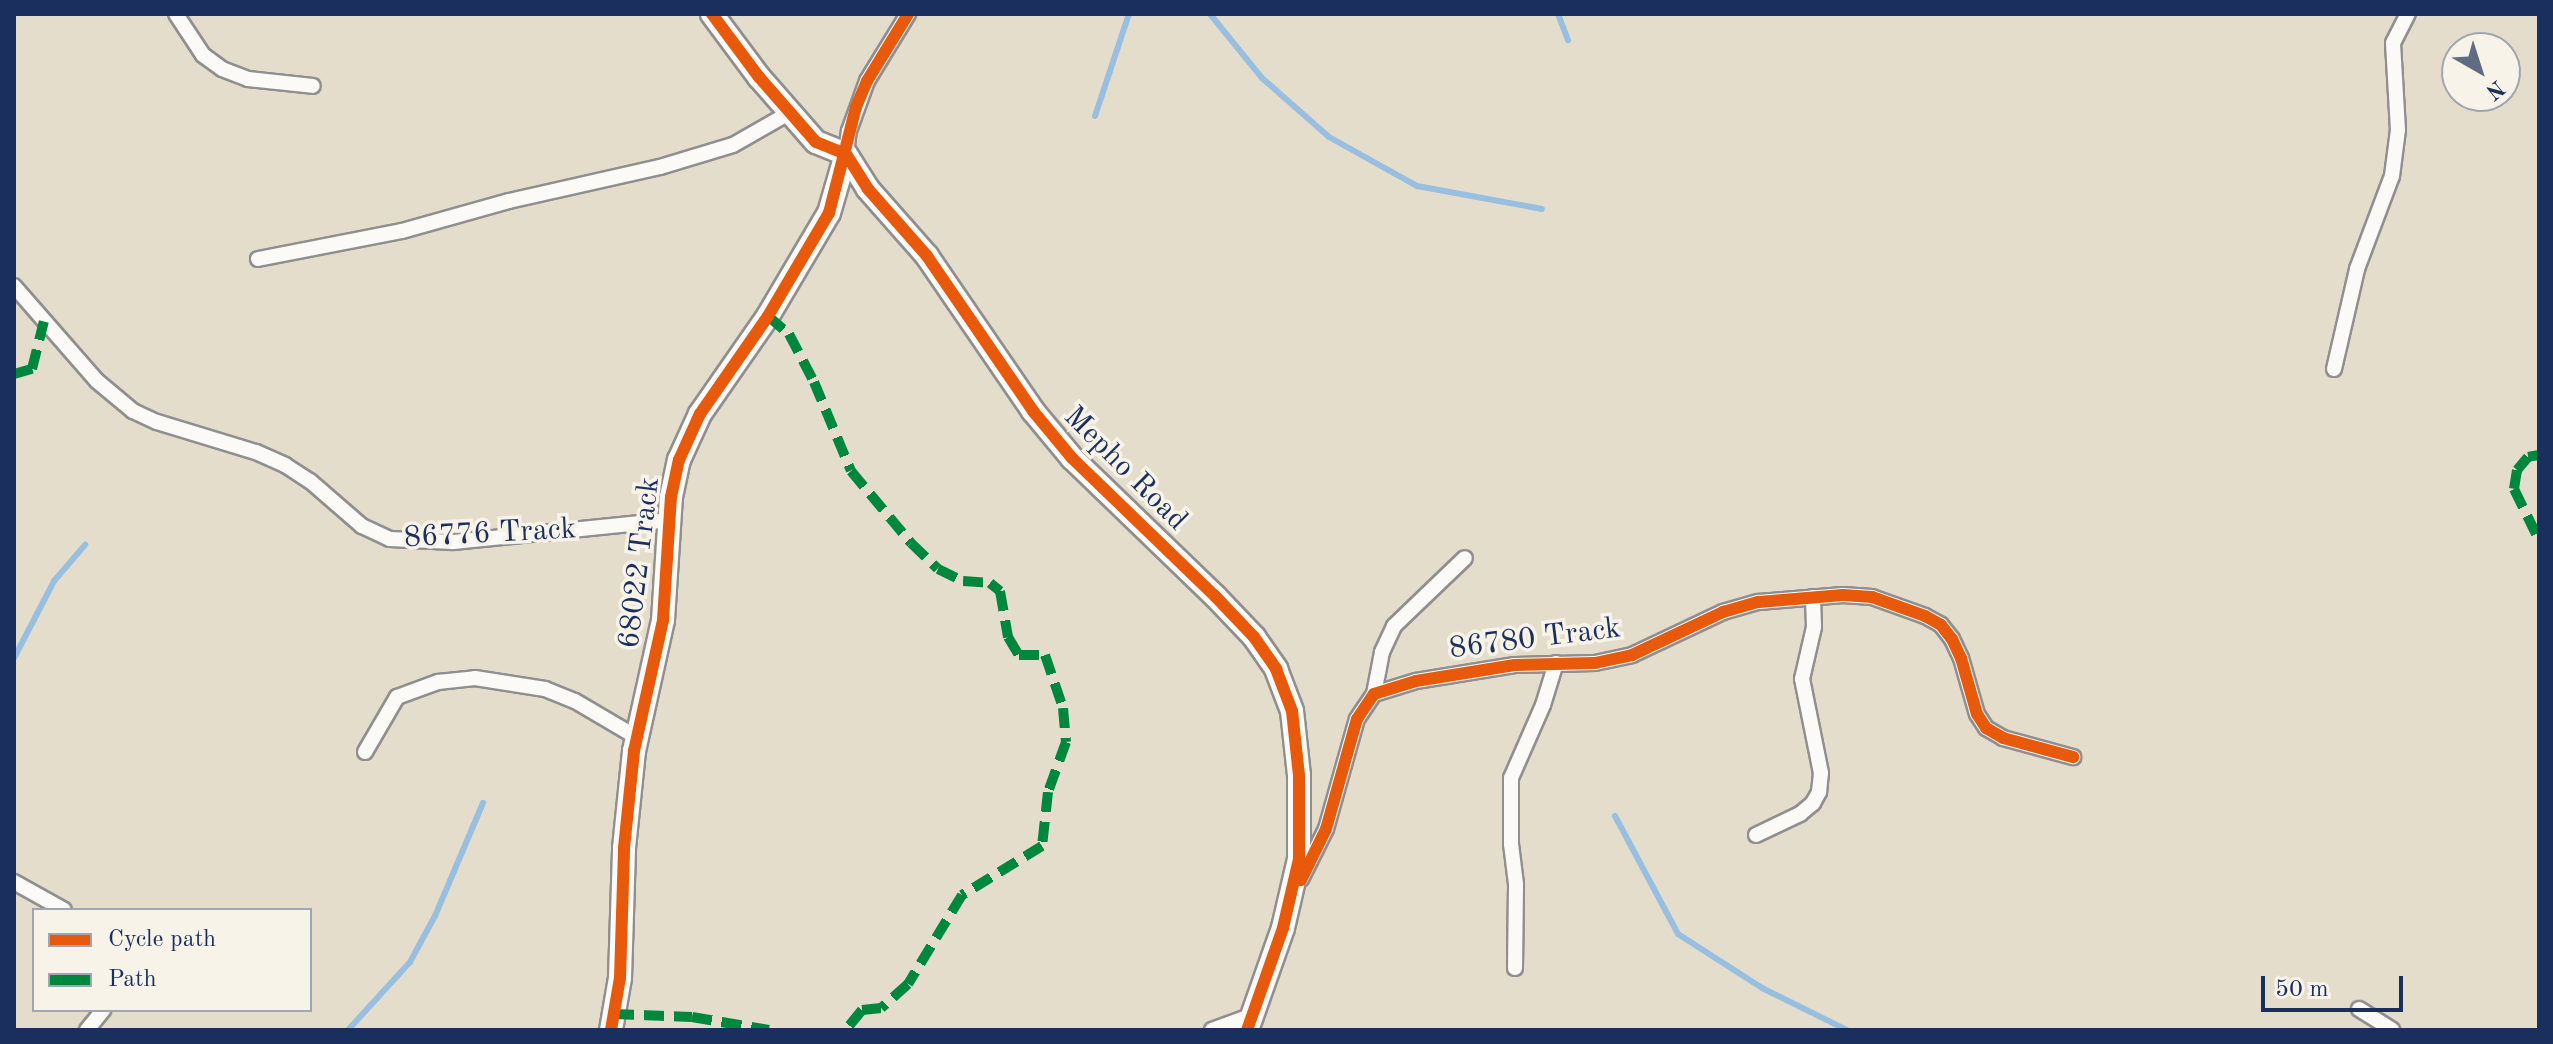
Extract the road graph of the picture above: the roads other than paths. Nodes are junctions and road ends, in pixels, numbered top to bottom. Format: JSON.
{"nodes":[{"id":1,"x":176,"y":14,"type":"edge"},
{"id":2,"x":712,"y":14,"type":"edge"},
{"id":3,"x":908,"y":14,"type":"edge"},
{"id":4,"x":2408,"y":14,"type":"edge"},
{"id":5,"x":313,"y":86,"type":"dead end"},
{"id":6,"x":789,"y":113,"type":"junction"},
{"id":7,"x":846,"y":154,"type":"junction"},
{"id":8,"x":258,"y":259,"type":"dead end"},
{"id":9,"x":14,"y":286,"type":"edge"},
{"id":10,"x":2334,"y":369,"type":"dead end"},
{"id":11,"x":670,"y":520,"type":"junction"},
{"id":12,"x":1465,"y":558,"type":"dead end"},
{"id":13,"x":1813,"y":597,"type":"junction"},
{"id":14,"x":1556,"y":663,"type":"junction"},
{"id":15,"x":1374,"y":694,"type":"junction"},
{"id":16,"x":636,"y":737,"type":"junction"},
{"id":17,"x":365,"y":752,"type":"dead end"},
{"id":18,"x":2073,"y":757,"type":"dead end"},
{"id":19,"x":1756,"y":835,"type":"dead end"},
{"id":20,"x":14,"y":882,"type":"edge"},
{"id":21,"x":1293,"y":894,"type":"junction"},
{"id":22,"x":60,"y":908,"type":"edge"},
{"id":23,"x":1515,"y":968,"type":"dead end"},
{"id":24,"x":2359,"y":1009,"type":"dead end"},
{"id":25,"x":101,"y":1012,"type":"edge"},
{"id":26,"x":1249,"y":1023,"type":"edge"},
{"id":27,"x":87,"y":1030,"type":"edge"},
{"id":28,"x":611,"y":1030,"type":"edge"},
{"id":29,"x":1212,"y":1030,"type":"edge"},
{"id":30,"x":2392,"y":1030,"type":"edge"}],
"edges":[{"from":1,"to":5,"type":"street"},
{"from":2,"to":6,"type":"street"},
{"from":3,"to":7,"type":"street","name":"68022 Track"},
{"from":4,"to":10,"type":"street"},
{"from":6,"to":7,"type":"street"},
{"from":6,"to":8,"type":"street"},
{"from":7,"to":11,"type":"street","name":"68022 Track"},
{"from":7,"to":21,"type":"street","name":"Mepho Road"},
{"from":9,"to":11,"type":"street","name":"86776 Track"},
{"from":11,"to":16,"type":"street","name":"68022 Track"},
{"from":12,"to":15,"type":"street"},
{"from":13,"to":14,"type":"street","name":"86780 Track"},
{"from":13,"to":18,"type":"street","name":"86780 Track"},
{"from":13,"to":19,"type":"street"},
{"from":14,"to":15,"type":"street","name":"86780 Track"},
{"from":14,"to":23,"type":"street"},
{"from":15,"to":21,"type":"street"},
{"from":16,"to":17,"type":"street"},
{"from":16,"to":28,"type":"street","name":"68022 Track"},
{"from":20,"to":22,"type":"street"},
{"from":21,"to":26,"type":"street","name":"Mepho Road"},
{"from":24,"to":30,"type":"street"},
{"from":25,"to":27,"type":"street"},
{"from":26,"to":29,"type":"street"}]}
